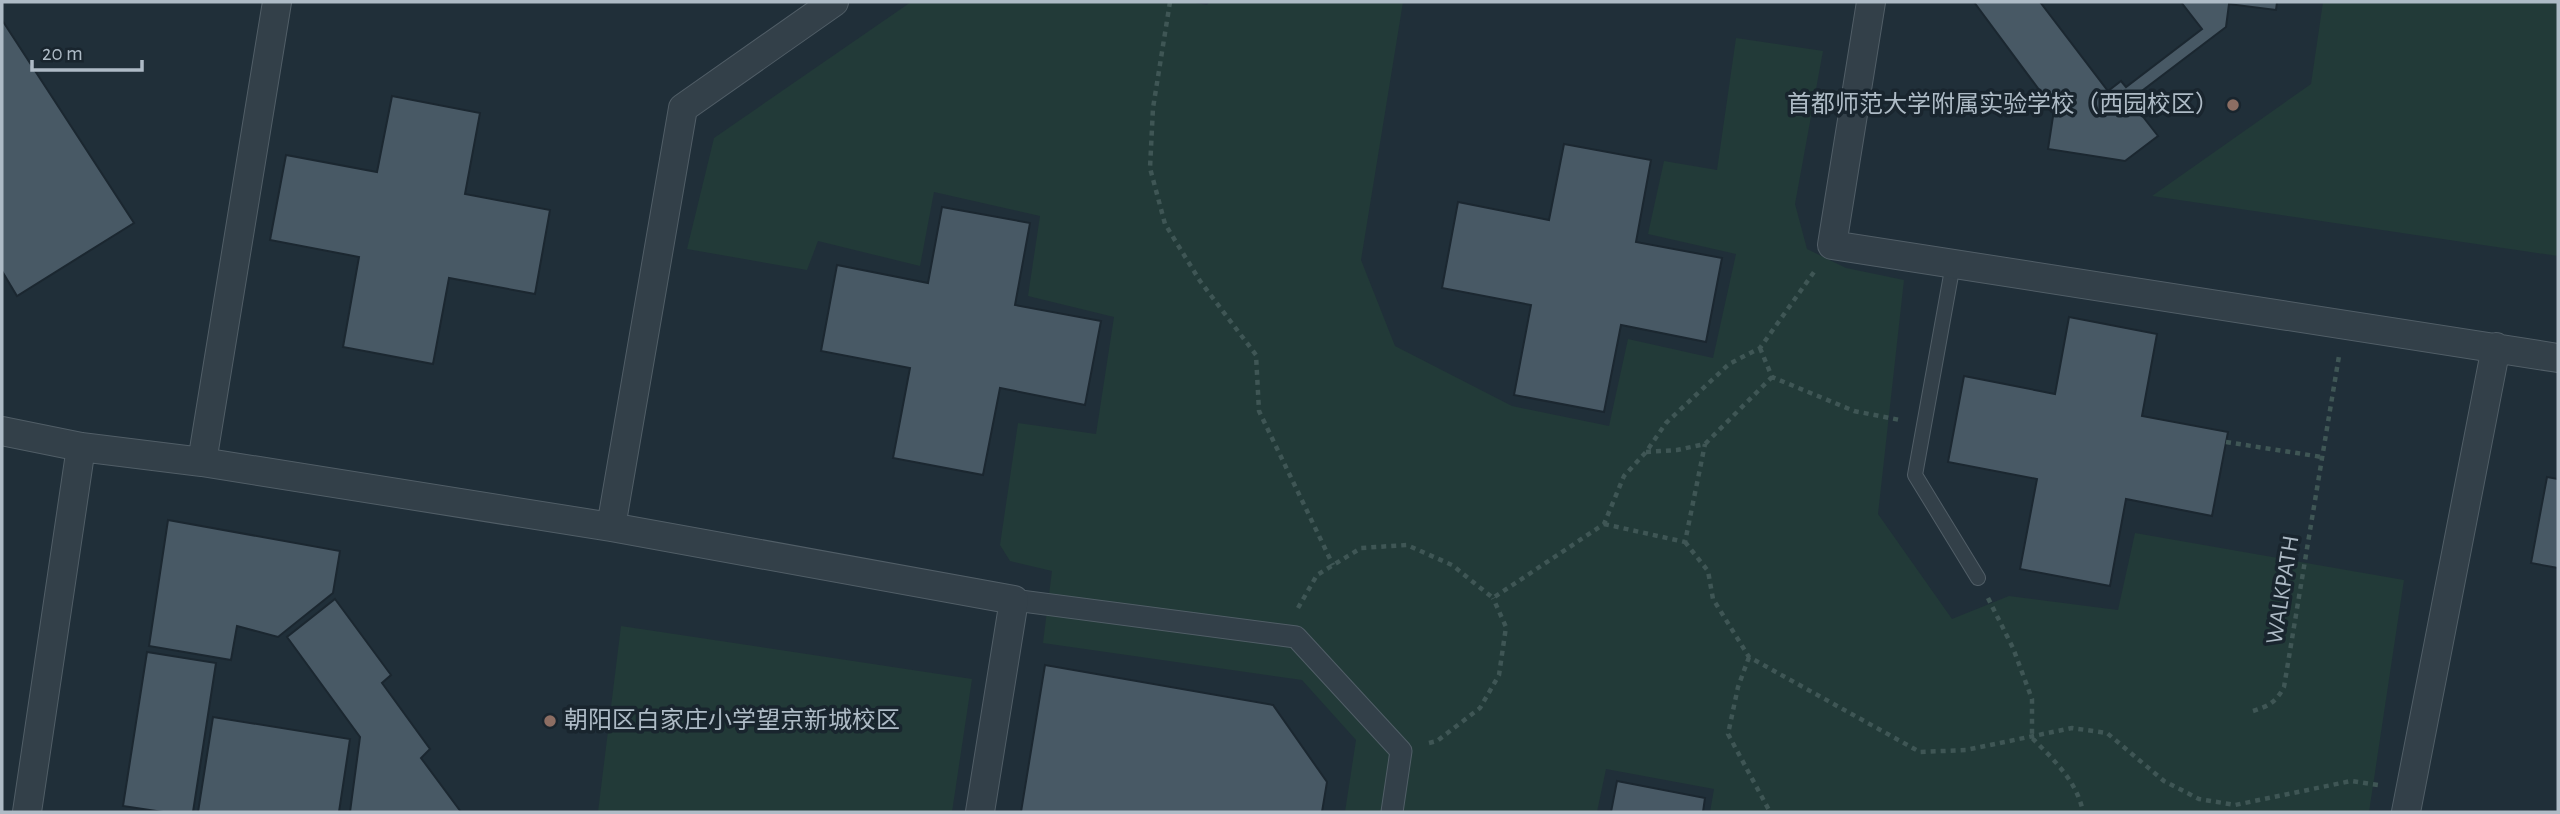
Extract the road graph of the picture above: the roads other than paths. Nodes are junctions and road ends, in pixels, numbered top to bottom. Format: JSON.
{"nodes":[{"id":1,"x":277,"y":2,"type":"edge"},
{"id":2,"x":834,"y":2,"type":"edge"},
{"id":3,"x":1871,"y":2,"type":"edge"},
{"id":4,"x":1953,"y":264,"type":"junction"},
{"id":5,"x":2496,"y":347,"type":"junction"},
{"id":6,"x":2558,"y":358,"type":"edge"},
{"id":7,"x":2,"y":431,"type":"edge"},
{"id":8,"x":81,"y":447,"type":"junction"},
{"id":9,"x":202,"y":462,"type":"junction"},
{"id":10,"x":611,"y":527,"type":"junction"},
{"id":11,"x":1978,"y":578,"type":"road end"},
{"id":12,"x":1014,"y":600,"type":"junction"},
{"id":13,"x":2409,"y":801,"type":"edge"},
{"id":14,"x":27,"y":812,"type":"edge"},
{"id":15,"x":980,"y":812,"type":"edge"},
{"id":16,"x":1392,"y":812,"type":"edge"}],
"edges":[{"from":1,"to":9,"type":"street"},
{"from":2,"to":10,"type":"street"},
{"from":3,"to":4,"type":"street"},
{"from":4,"to":5,"type":"street"},
{"from":4,"to":11,"type":"lane"},
{"from":5,"to":6,"type":"street"},
{"from":5,"to":13,"type":"street"},
{"from":7,"to":8,"type":"street"},
{"from":8,"to":9,"type":"street"},
{"from":8,"to":14,"type":"street"},
{"from":9,"to":10,"type":"street"},
{"from":10,"to":12,"type":"street"},
{"from":12,"to":15,"type":"street"},
{"from":12,"to":16,"type":"street"}]}
